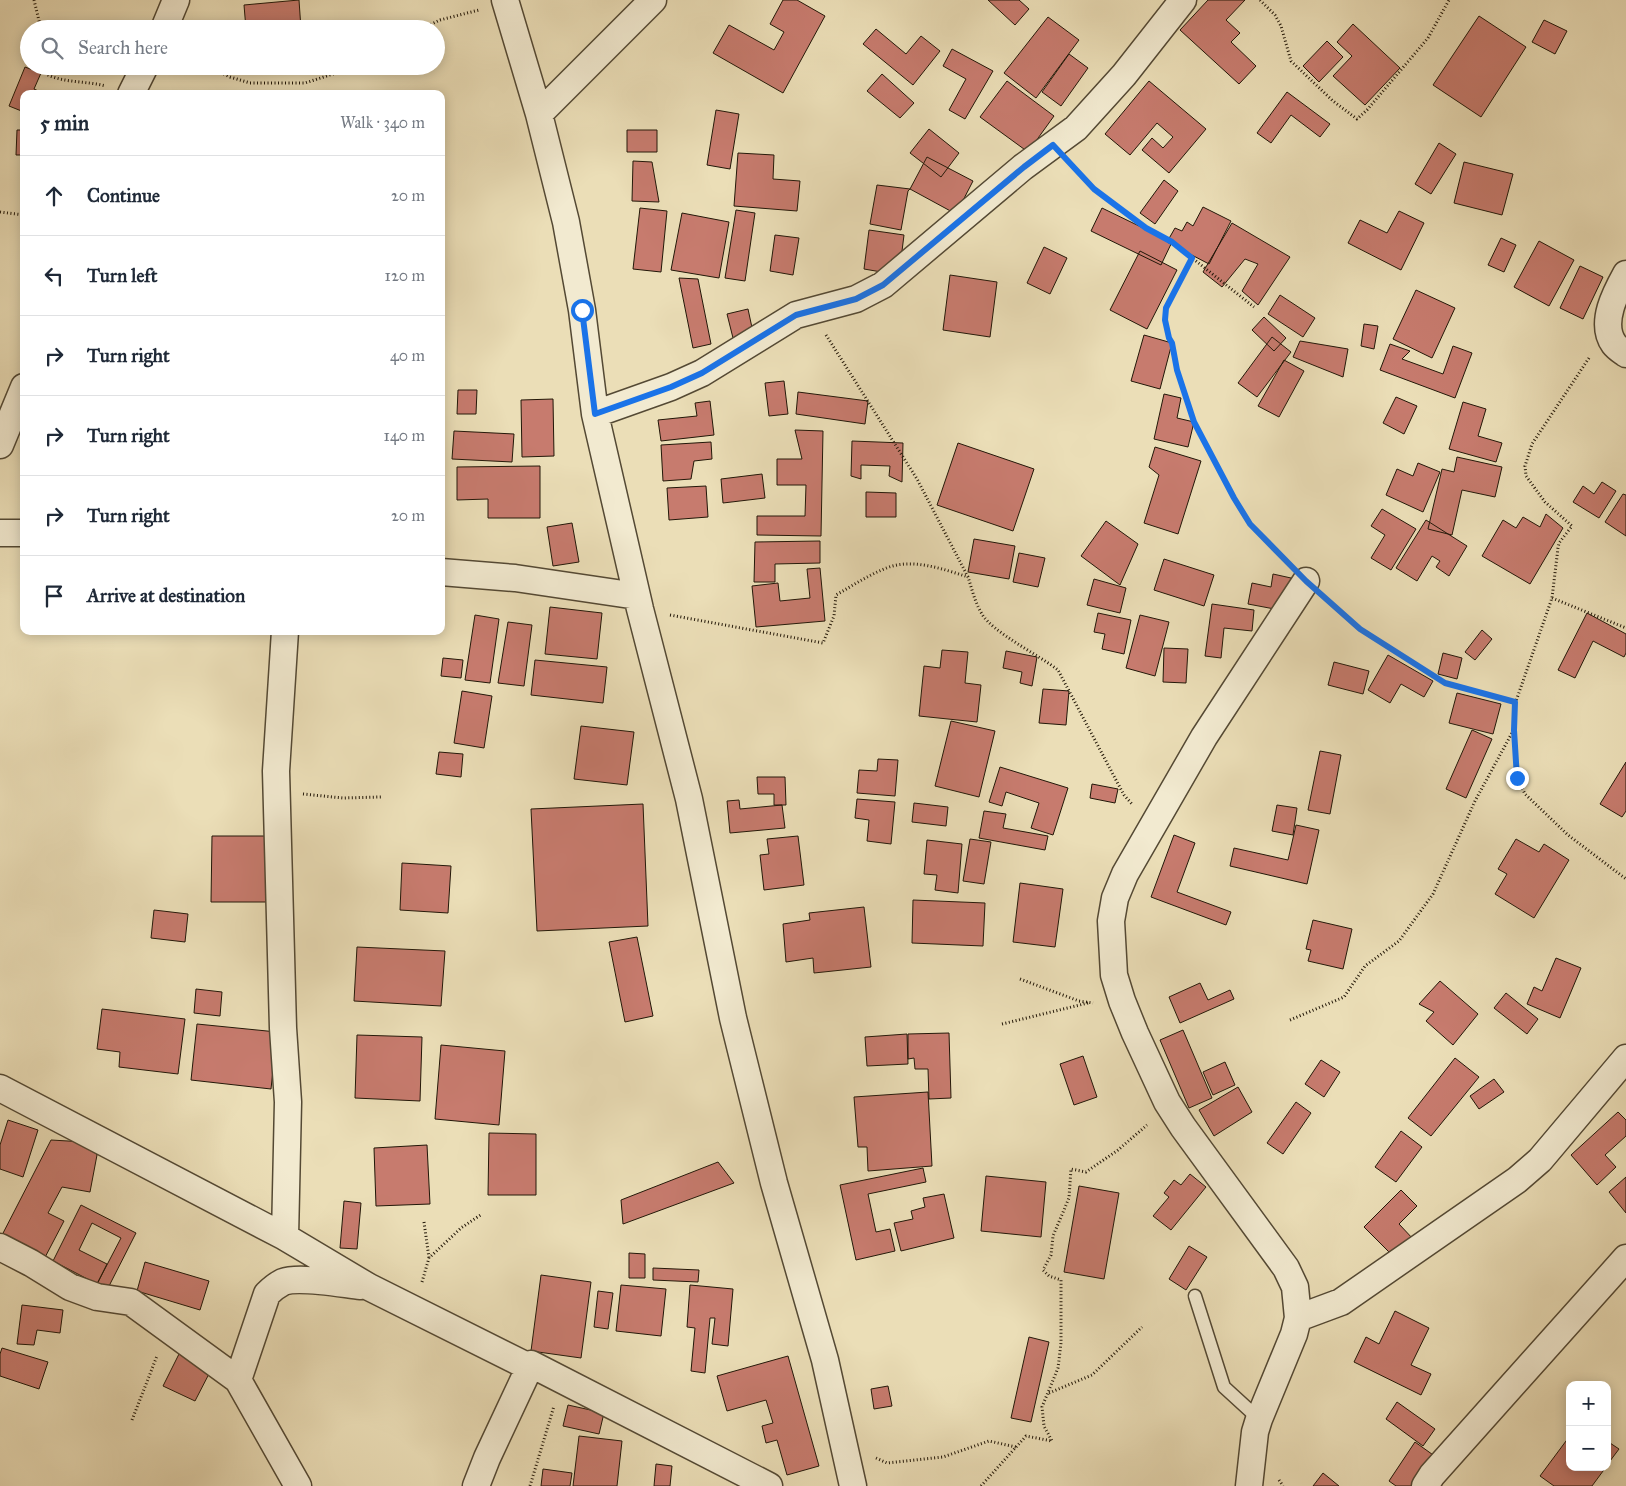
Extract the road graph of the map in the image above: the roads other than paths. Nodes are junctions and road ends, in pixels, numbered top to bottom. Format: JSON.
{"nodes":[{"id":1,"x":176,"y":0,"type":"edge"},
{"id":2,"x":653,"y":0,"type":"edge"},
{"id":3,"x":1183,"y":0,"type":"edge"},
{"id":4,"x":506,"y":3,"type":"edge"},
{"id":5,"x":168,"y":20,"type":"edge"},
{"id":6,"x":140,"y":75,"type":"edge"},
{"id":7,"x":133,"y":90,"type":"edge"},
{"id":8,"x":539,"y":114,"type":"junction"},
{"id":9,"x":1626,"y":274,"type":"edge"},
{"id":10,"x":1626,"y":354,"type":"edge"},
{"id":11,"x":20,"y":397,"type":"edge"},
{"id":12,"x":595,"y":414,"type":"junction"},
{"id":13,"x":0,"y":445,"type":"edge"},
{"id":14,"x":20,"y":532,"type":"edge"},
{"id":15,"x":0,"y":533,"type":"edge"},
{"id":16,"x":445,"y":572,"type":"edge"},
{"id":17,"x":1306,"y":581,"type":"road end"},
{"id":18,"x":639,"y":603,"type":"junction"},
{"id":19,"x":285,"y":635,"type":"edge"},
{"id":20,"x":1626,"y":1058,"type":"edge"},
{"id":21,"x":0,"y":1088,"type":"edge"},
{"id":22,"x":285,"y":1237,"type":"junction"},
{"id":23,"x":0,"y":1247,"type":"edge"},
{"id":24,"x":1626,"y":1258,"type":"edge"},
{"id":25,"x":370,"y":1287,"type":"junction"},
{"id":26,"x":1195,"y":1296,"type":"dead end"},
{"id":27,"x":1298,"y":1318,"type":"junction"},
{"id":28,"x":531,"y":1364,"type":"junction"},
{"id":29,"x":238,"y":1380,"type":"junction"},
{"id":30,"x":1259,"y":1419,"type":"junction"},
{"id":31,"x":298,"y":1486,"type":"edge"},
{"id":32,"x":476,"y":1486,"type":"edge"},
{"id":33,"x":769,"y":1486,"type":"edge"},
{"id":34,"x":853,"y":1486,"type":"edge"},
{"id":35,"x":1249,"y":1486,"type":"edge"},
{"id":36,"x":1425,"y":1486,"type":"edge"}],
"edges":[{"from":1,"to":5,"type":"street"},
{"from":2,"to":8,"type":"street"},
{"from":3,"to":12,"type":"street"},
{"from":4,"to":8,"type":"street"},
{"from":6,"to":7,"type":"street"},
{"from":8,"to":12,"type":"street"},
{"from":9,"to":10,"type":"street"},
{"from":11,"to":13,"type":"street"},
{"from":12,"to":18,"type":"street"},
{"from":14,"to":15,"type":"street"},
{"from":16,"to":18,"type":"street"},
{"from":17,"to":27,"type":"street"},
{"from":18,"to":34,"type":"street"},
{"from":19,"to":22,"type":"street"},
{"from":20,"to":27,"type":"street"},
{"from":21,"to":22,"type":"street"},
{"from":22,"to":25,"type":"street"},
{"from":23,"to":29,"type":"street"},
{"from":24,"to":36,"type":"street"},
{"from":25,"to":28,"type":"street"},
{"from":25,"to":29,"type":"street"},
{"from":26,"to":30,"type":"lane"},
{"from":27,"to":30,"type":"street"},
{"from":28,"to":32,"type":"street"},
{"from":28,"to":33,"type":"street"},
{"from":29,"to":31,"type":"street"},
{"from":30,"to":35,"type":"street"}]}
